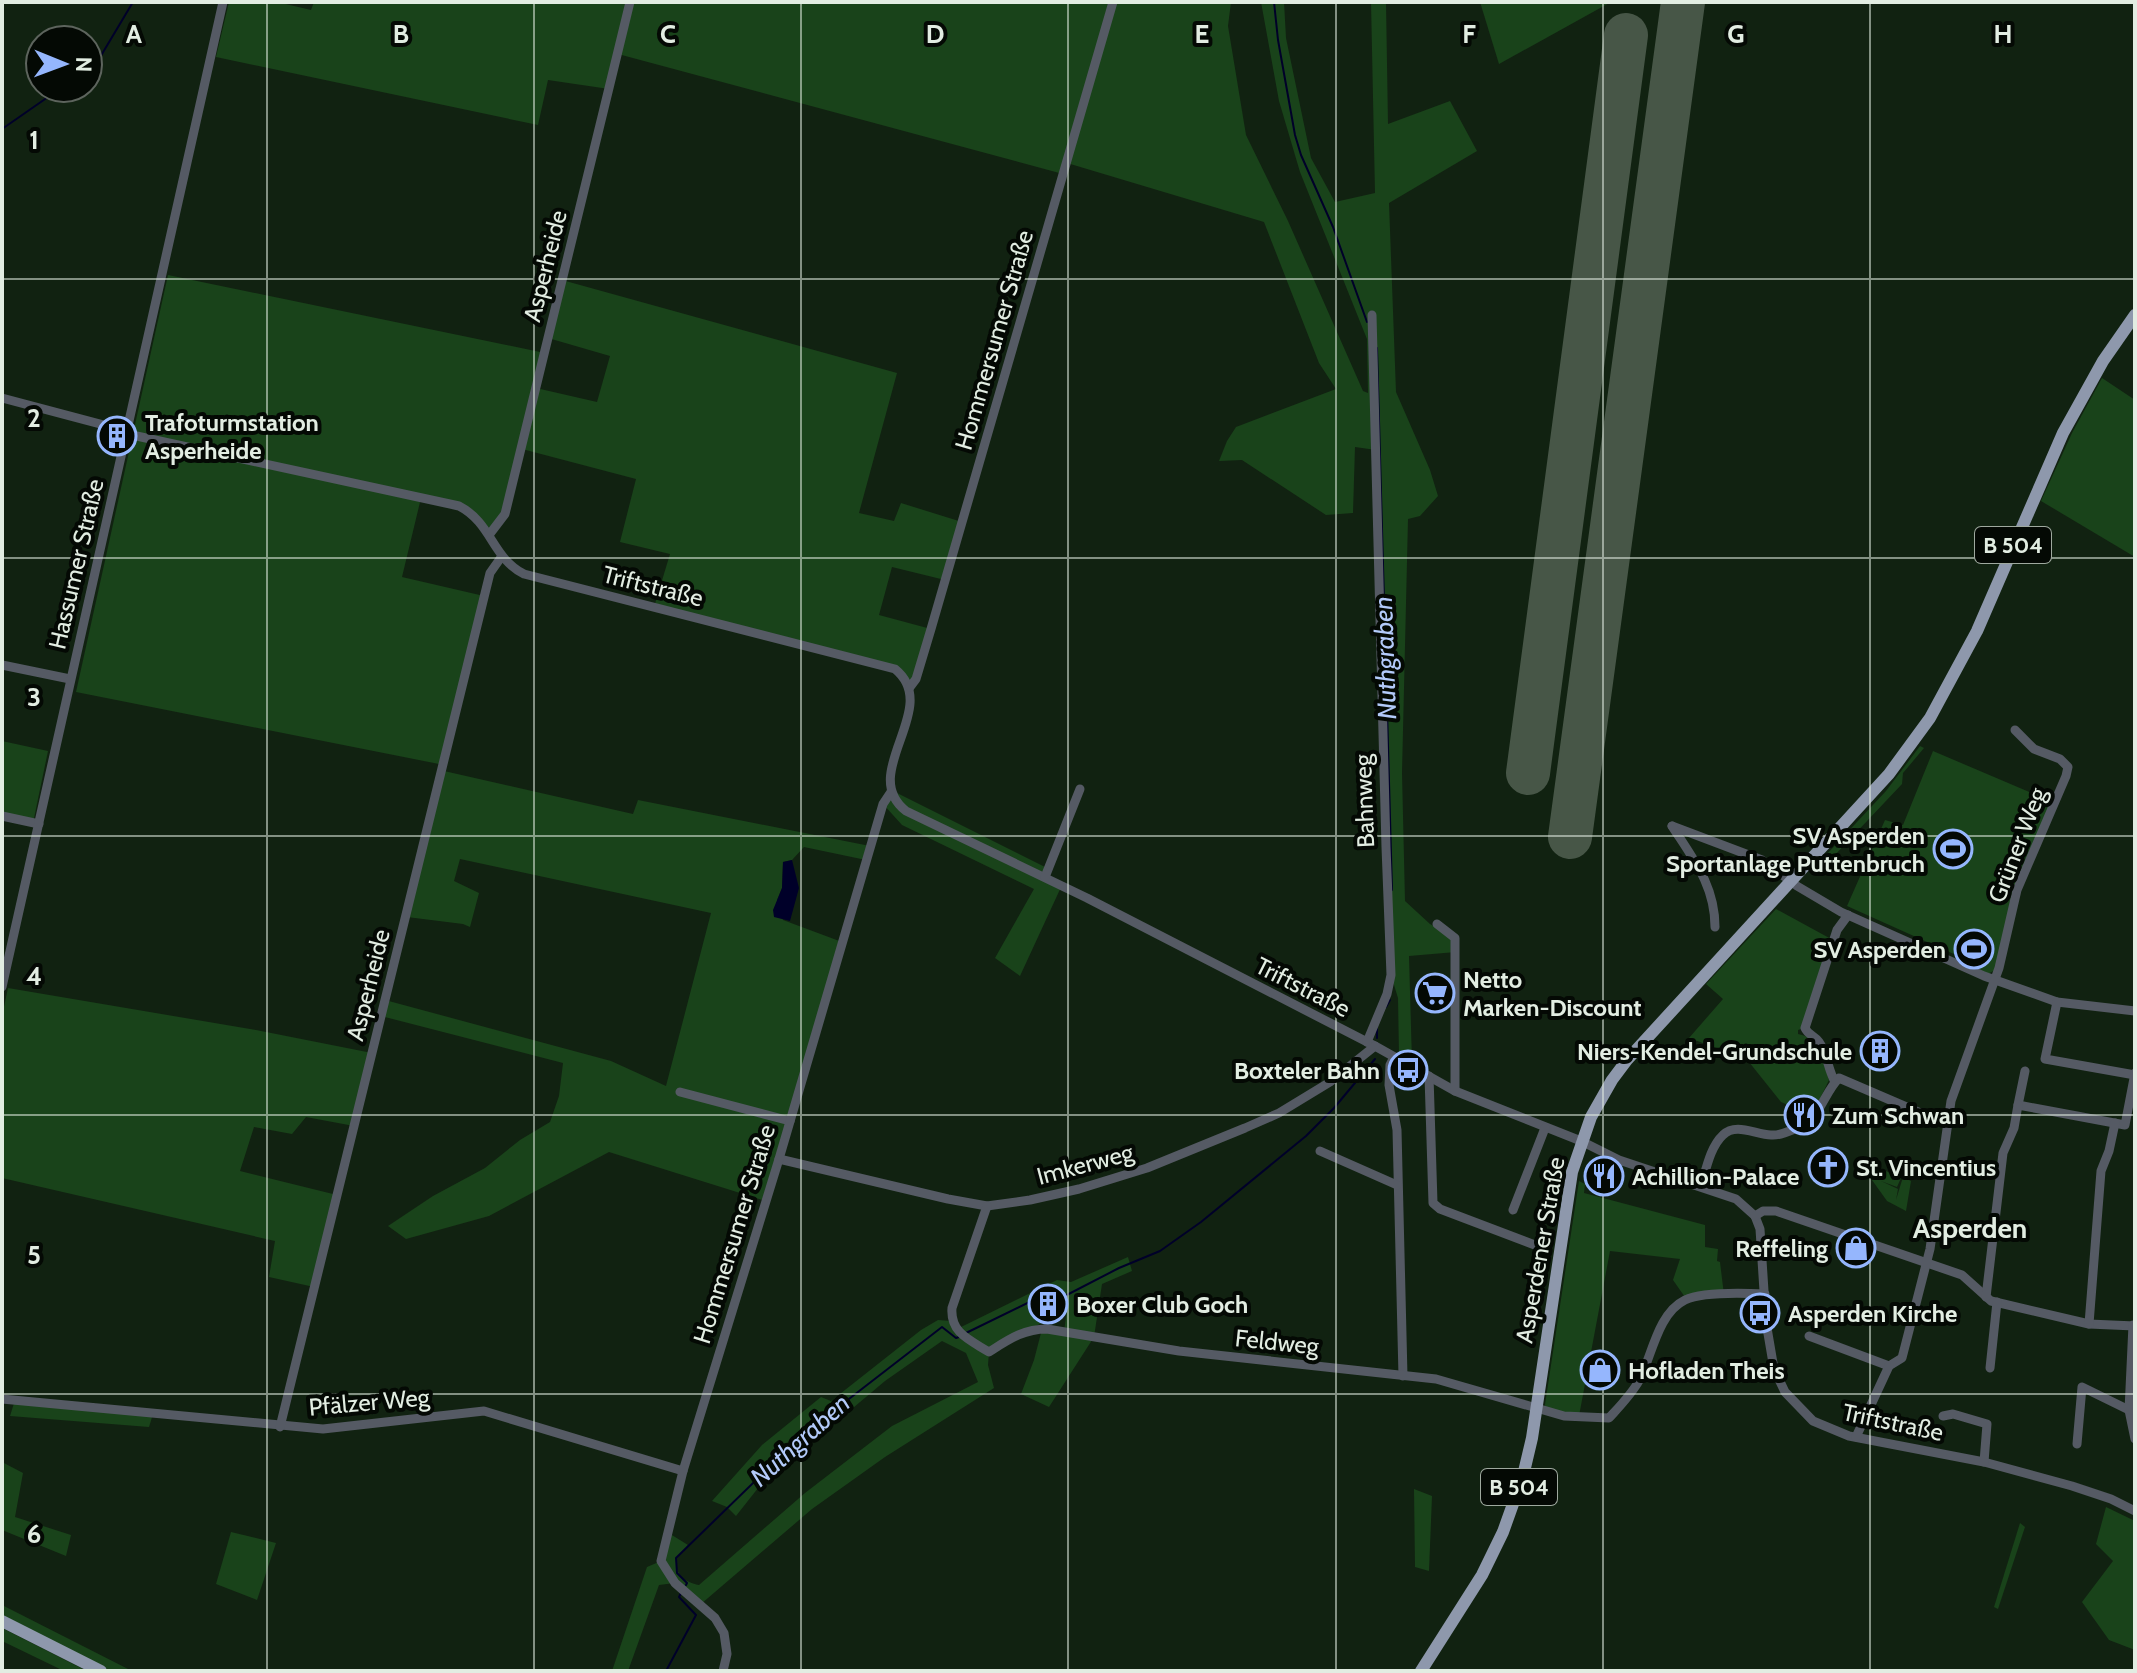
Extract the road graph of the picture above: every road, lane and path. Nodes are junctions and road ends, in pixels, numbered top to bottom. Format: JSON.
{"nodes":[{"id":1,"x":223,"y":2,"type":"edge"},
{"id":2,"x":630,"y":2,"type":"edge"},
{"id":3,"x":1113,"y":2,"type":"edge"},
{"id":4,"x":1372,"y":315,"type":"dead end"},
{"id":5,"x":2135,"y":315,"type":"edge"},
{"id":6,"x":2,"y":398,"type":"edge"},
{"id":7,"x":127,"y":431,"type":"junction"},
{"id":8,"x":489,"y":535,"type":"junction"},
{"id":9,"x":502,"y":556,"type":"junction"},
{"id":10,"x":2,"y":665,"type":"edge"},
{"id":11,"x":70,"y":679,"type":"junction"},
{"id":12,"x":910,"y":687,"type":"junction"},
{"id":13,"x":2015,"y":730,"type":"dead end"},
{"id":14,"x":1080,"y":789,"type":"dead end"},
{"id":15,"x":891,"y":792,"type":"junction"},
{"id":16,"x":2,"y":816,"type":"edge"},
{"id":17,"x":39,"y":824,"type":"junction"},
{"id":18,"x":1045,"y":877,"type":"junction"},
{"id":19,"x":1791,"y":881,"type":"junction"},
{"id":20,"x":1848,"y":915,"type":"junction"},
{"id":21,"x":1437,"y":924,"type":"dead end"},
{"id":22,"x":1715,"y":927,"type":"dead end"},
{"id":23,"x":1994,"y":980,"type":"junction"},
{"id":24,"x":2,"y":987,"type":"edge"},
{"id":25,"x":2057,"y":1002,"type":"junction"},
{"id":26,"x":2135,"y":1011,"type":"edge"},
{"id":27,"x":1371,"y":1044,"type":"junction"},
{"id":28,"x":1394,"y":1057,"type":"junction"},
{"id":29,"x":2025,"y":1071,"type":"dead end"},
{"id":30,"x":2135,"y":1074,"type":"edge"},
{"id":31,"x":1429,"y":1076,"type":"junction"},
{"id":32,"x":1835,"y":1082,"type":"junction"},
{"id":33,"x":1455,"y":1091,"type":"junction"},
{"id":34,"x":680,"y":1092,"type":"dead end"},
{"id":35,"x":2018,"y":1105,"type":"junction"},
{"id":36,"x":790,"y":1121,"type":"junction"},
{"id":37,"x":2115,"y":1123,"type":"junction"},
{"id":38,"x":1946,"y":1124,"type":"junction"},
{"id":39,"x":1545,"y":1128,"type":"junction"},
{"id":40,"x":1581,"y":1141,"type":"junction"},
{"id":41,"x":1320,"y":1151,"type":"dead end"},
{"id":42,"x":779,"y":1159,"type":"junction"},
{"id":43,"x":1397,"y":1185,"type":"junction"},
{"id":44,"x":1701,"y":1186,"type":"junction"},
{"id":45,"x":987,"y":1206,"type":"junction"},
{"id":46,"x":1513,"y":1210,"type":"dead end"},
{"id":47,"x":1755,"y":1216,"type":"junction"},
{"id":48,"x":1546,"y":1247,"type":"dead end"},
{"id":49,"x":1925,"y":1263,"type":"junction"},
{"id":50,"x":1765,"y":1294,"type":"junction"},
{"id":51,"x":1986,"y":1297,"type":"junction"},
{"id":52,"x":1997,"y":1302,"type":"junction"},
{"id":53,"x":2089,"y":1324,"type":"junction"},
{"id":54,"x":2134,"y":1326,"type":"edge"},
{"id":55,"x":1809,"y":1336,"type":"dead end"},
{"id":56,"x":1889,"y":1366,"type":"junction"},
{"id":57,"x":1990,"y":1368,"type":"dead end"},
{"id":58,"x":1403,"y":1376,"type":"junction"},
{"id":59,"x":2,"y":1399,"type":"edge"},
{"id":60,"x":1536,"y":1407,"type":"junction"},
{"id":61,"x":2132,"y":1410,"type":"edge"},
{"id":62,"x":1943,"y":1416,"type":"dead end"},
{"id":63,"x":280,"y":1427,"type":"junction"},
{"id":64,"x":1856,"y":1437,"type":"junction"},
{"id":65,"x":2135,"y":1439,"type":"edge"},
{"id":66,"x":2077,"y":1444,"type":"dead end"},
{"id":67,"x":1984,"y":1462,"type":"junction"},
{"id":68,"x":683,"y":1471,"type":"junction"},
{"id":69,"x":2135,"y":1511,"type":"edge"},
{"id":70,"x":2,"y":1621,"type":"edge"},
{"id":71,"x":101,"y":1671,"type":"edge"},
{"id":72,"x":723,"y":1671,"type":"edge"},
{"id":73,"x":1421,"y":1671,"type":"edge"}],
"edges":[{"from":1,"to":7,"type":"street","name":"Hassumer Straße"},
{"from":2,"to":8,"type":"street","name":"Asperheide"},
{"from":3,"to":12,"type":"street","name":"Hommersumer Straße"},
{"from":4,"to":27,"type":"street","name":"Bahnweg"},
{"from":5,"to":19,"type":"main road","name":"Asperdener Straße","number":"B 504"},
{"from":6,"to":7,"type":"street"},
{"from":7,"to":8,"type":"street","name":"Triftstraße"},
{"from":7,"to":11,"type":"street","name":"Hassumer Straße"},
{"from":8,"to":9,"type":"street","name":"Triftstraße"},
{"from":9,"to":12,"type":"street","name":"Triftstraße"},
{"from":9,"to":63,"type":"street","name":"Asperheide"},
{"from":10,"to":11,"type":"street"},
{"from":11,"to":17,"type":"street","name":"Hassumer Straße"},
{"from":12,"to":15,"type":"street"},
{"from":13,"to":23,"type":"street","name":"Grüner Weg"},
{"from":14,"to":18,"type":"street"},
{"from":15,"to":18,"type":"street","name":"Triftstraße"},
{"from":15,"to":36,"type":"street","name":"Hommersumer Straße"},
{"from":16,"to":17,"type":"street"},
{"from":17,"to":24,"type":"street","name":"Hassumer Straße"},
{"from":18,"to":27,"type":"street","name":"Triftstraße"},
{"from":19,"to":20,"type":"street"},
{"from":19,"to":22,"type":"street"},
{"from":19,"to":40,"type":"main road","name":"Asperdener Straße","number":"B 504"},
{"from":20,"to":23,"type":"street"},
{"from":20,"to":32,"type":"street"},
{"from":21,"to":33,"type":"street"},
{"from":23,"to":25,"type":"street"},
{"from":23,"to":38,"type":"street","name":"Grüner Weg"},
{"from":25,"to":26,"type":"street"},
{"from":25,"to":30,"type":"street"},
{"from":27,"to":28,"type":"street","name":"Triftstraße"},
{"from":27,"to":45,"type":"street","name":"Imkerweg"},
{"from":28,"to":31,"type":"street","name":"Triftstraße"},
{"from":28,"to":43,"type":"street"},
{"from":29,"to":35,"type":"street"},
{"from":30,"to":37,"type":"street"},
{"from":31,"to":33,"type":"street","name":"Triftstraße"},
{"from":31,"to":48,"type":"street"},
{"from":32,"to":38,"type":"street"},
{"from":32,"to":44,"type":"street"},
{"from":33,"to":39,"type":"street","name":"Triftstraße"},
{"from":34,"to":36,"type":"street"},
{"from":35,"to":37,"type":"street"},
{"from":35,"to":51,"type":"street"},
{"from":36,"to":42,"type":"street","name":"Hommersumer Straße"},
{"from":37,"to":53,"type":"street"},
{"from":38,"to":49,"type":"street","name":"Grüner Weg"},
{"from":39,"to":40,"type":"street","name":"Triftstraße"},
{"from":39,"to":46,"type":"street"},
{"from":40,"to":44,"type":"street","name":"Triftstraße"},
{"from":40,"to":60,"type":"main road","name":"Asperdener Straße","number":"B 504"},
{"from":41,"to":43,"type":"street"},
{"from":42,"to":45,"type":"street","name":"Imkerweg"},
{"from":42,"to":68,"type":"street","name":"Hommersumer Straße"},
{"from":43,"to":58,"type":"street"},
{"from":44,"to":47,"type":"street","name":"Triftstraße"},
{"from":45,"to":58,"type":"street","name":"Feldweg"},
{"from":47,"to":49,"type":"street"},
{"from":47,"to":50,"type":"street","name":"Triftstraße"},
{"from":49,"to":51,"type":"street"},
{"from":49,"to":56,"type":"street","name":"Grüner Weg"},
{"from":50,"to":60,"type":"street","name":"Feldweg"},
{"from":50,"to":64,"type":"street","name":"Triftstraße"},
{"from":51,"to":52,"type":"street"},
{"from":52,"to":53,"type":"street"},
{"from":52,"to":57,"type":"street"},
{"from":53,"to":54,"type":"street"},
{"from":54,"to":61,"type":"street"},
{"from":55,"to":56,"type":"street"},
{"from":56,"to":64,"type":"street","name":"Grüner Weg"},
{"from":58,"to":60,"type":"street","name":"Feldweg"},
{"from":59,"to":63,"type":"street","name":"Pfälzer Weg"},
{"from":60,"to":73,"type":"main road","name":"Asperdener Straße","number":"B 504"},
{"from":61,"to":65,"type":"street"},
{"from":61,"to":66,"type":"street"},
{"from":62,"to":67,"type":"street","name":"Triftstraße"},
{"from":63,"to":68,"type":"street","name":"Pfälzer Weg"},
{"from":64,"to":67,"type":"street","name":"Triftstraße"},
{"from":67,"to":69,"type":"street","name":"Triftstraße"},
{"from":68,"to":72,"type":"street","name":"Hommersumer Straße"},
{"from":70,"to":71,"type":"main road"}]}
